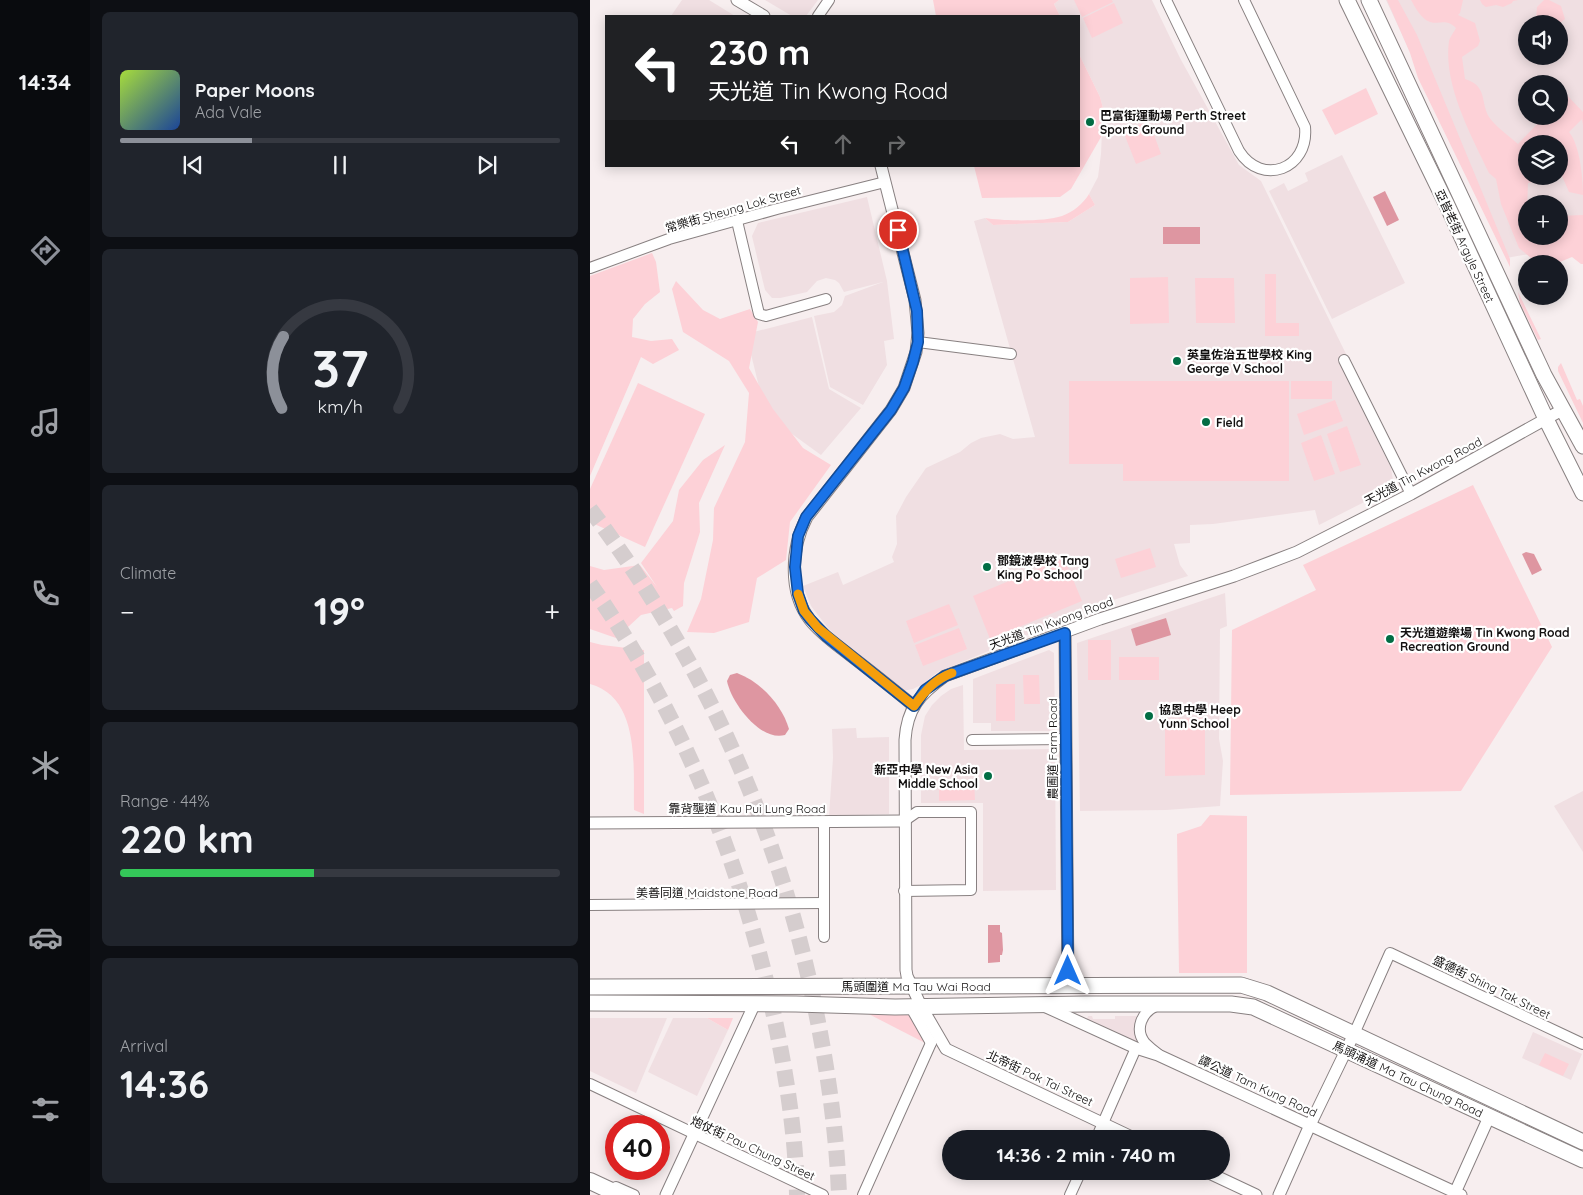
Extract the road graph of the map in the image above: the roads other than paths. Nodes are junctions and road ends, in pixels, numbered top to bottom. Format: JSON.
{"nodes":[{"id":1,"x":737,"y":0,"type":"edge"},
{"id":2,"x":829,"y":0,"type":"edge"},
{"id":3,"x":1166,"y":0,"type":"edge"},
{"id":4,"x":1244,"y":0,"type":"edge"},
{"id":5,"x":1347,"y":0,"type":"edge"},
{"id":6,"x":1369,"y":0,"type":"edge"},
{"id":7,"x":762,"y":15,"type":"edge"},
{"id":8,"x":819,"y":15,"type":"edge"},
{"id":9,"x":881,"y":167,"type":"edge"},
{"id":10,"x":885,"y":182,"type":"junction"},
{"id":11,"x":737,"y":221,"type":"junction"},
{"id":12,"x":590,"y":268,"type":"edge"},
{"id":13,"x":826,"y":299,"type":"dead end"},
{"id":14,"x":918,"y":342,"type":"junction"},
{"id":15,"x":1011,"y":354,"type":"dead end"},
{"id":16,"x":1344,"y":360,"type":"dead end"},
{"id":17,"x":1562,"y":410,"type":"junction"},
{"id":18,"x":1546,"y":419,"type":"junction"},
{"id":19,"x":1583,"y":446,"type":"edge"},
{"id":20,"x":1583,"y":493,"type":"edge"},
{"id":21,"x":1411,"y":494,"type":"junction"},
{"id":22,"x":1065,"y":633,"type":"junction"},
{"id":23,"x":914,"y":706,"type":"junction"},
{"id":24,"x":1066,"y":739,"type":"junction"},
{"id":25,"x":972,"y":740,"type":"dead end"},
{"id":26,"x":904,"y":821,"type":"junction"},
{"id":27,"x":824,"y":822,"type":"junction"},
{"id":28,"x":590,"y":823,"type":"edge"},
{"id":29,"x":904,"y":891,"type":"junction"},
{"id":30,"x":824,"y":903,"type":"junction"},
{"id":31,"x":590,"y":905,"type":"edge"},
{"id":32,"x":824,"y":937,"type":"dead end"},
{"id":33,"x":908,"y":983,"type":"junction"},
{"id":34,"x":1068,"y":985,"type":"junction"},
{"id":35,"x":1241,"y":985,"type":"joint"},
{"id":36,"x":590,"y":986,"type":"edge"},
{"id":37,"x":590,"y":1003,"type":"edge"},
{"id":38,"x":755,"y":1003,"type":"junction"},
{"id":39,"x":1160,"y":1004,"type":"junction"},
{"id":40,"x":1231,"y":1004,"type":"joint"},
{"id":41,"x":1042,"y":1005,"type":"junction"},
{"id":42,"x":915,"y":1006,"type":"junction"},
{"id":43,"x":1354,"y":1034,"type":"junction"},
{"id":44,"x":932,"y":1043,"type":"junction"},
{"id":45,"x":1583,"y":1044,"type":"edge"},
{"id":46,"x":1136,"y":1048,"type":"junction"},
{"id":47,"x":946,"y":1049,"type":"junction"},
{"id":48,"x":1347,"y":1049,"type":"junction"},
{"id":49,"x":1158,"y":1055,"type":"junction"},
{"id":50,"x":590,"y":1084,"type":"edge"},
{"id":51,"x":1489,"y":1117,"type":"junction"},
{"id":52,"x":1103,"y":1124,"type":"junction"},
{"id":53,"x":1310,"y":1125,"type":"junction"},
{"id":54,"x":1100,"y":1130,"type":"edge"},
{"id":55,"x":1116,"y":1130,"type":"edge"},
{"id":56,"x":694,"y":1134,"type":"junction"},
{"id":57,"x":1583,"y":1142,"type":"edge"},
{"id":58,"x":1583,"y":1160,"type":"edge"},
{"id":59,"x":590,"y":1175,"type":"edge"},
{"id":60,"x":1077,"y":1180,"type":"edge"},
{"id":61,"x":1224,"y":1180,"type":"edge"},
{"id":62,"x":590,"y":1181,"type":"edge"},
{"id":63,"x":1456,"y":1194,"type":"edge"},
{"id":64,"x":620,"y":1195,"type":"edge"},
{"id":65,"x":634,"y":1195,"type":"edge"},
{"id":66,"x":666,"y":1195,"type":"edge"},
{"id":67,"x":823,"y":1195,"type":"edge"},
{"id":68,"x":863,"y":1195,"type":"edge"},
{"id":69,"x":1070,"y":1195,"type":"edge"},
{"id":70,"x":1256,"y":1195,"type":"edge"},
{"id":71,"x":1280,"y":1195,"type":"edge"}],
"edges":[{"from":1,"to":7,"type":"street"},
{"from":2,"to":8,"type":"street"},
{"from":3,"to":4,"type":"street"},
{"from":5,"to":18,"type":"main road","name":"亞皆老街 Argyle Street"},
{"from":6,"to":17,"type":"main road","name":"亞皆老街 Argyle Street"},
{"from":9,"to":10,"type":"street"},
{"from":10,"to":11,"type":"street","name":"常樂街 Sheung Lok Street"},
{"from":10,"to":14,"type":"street"},
{"from":11,"to":12,"type":"street","name":"常樂街 Sheung Lok Street"},
{"from":11,"to":13,"type":"street"},
{"from":14,"to":15,"type":"street"},
{"from":14,"to":23,"type":"street"},
{"from":16,"to":21,"type":"street"},
{"from":17,"to":18,"type":"street","name":"天光道 Tin Kwong Road"},
{"from":17,"to":19,"type":"main road","name":"亞皆老街 Argyle Street"},
{"from":18,"to":20,"type":"main road","name":"亞皆老街 Argyle Street"},
{"from":18,"to":21,"type":"street","name":"天光道 Tin Kwong Road"},
{"from":21,"to":22,"type":"street","name":"天光道 Tin Kwong Road"},
{"from":22,"to":23,"type":"street","name":"天光道 Tin Kwong Road"},
{"from":22,"to":24,"type":"street","name":"農圃道 Farm Road"},
{"from":23,"to":26,"type":"street","name":"天光道 Tin Kwong Road"},
{"from":24,"to":25,"type":"street"},
{"from":24,"to":34,"type":"street","name":"農圃道 Farm Road"},
{"from":26,"to":27,"type":"street","name":"靠背壟道 Kau Pui Lung Road"},
{"from":26,"to":29,"type":"street","name":"天光道 Tin Kwong Road"},
{"from":26,"to":29,"type":"street"},
{"from":27,"to":28,"type":"street","name":"靠背壟道 Kau Pui Lung Road"},
{"from":27,"to":30,"type":"street"},
{"from":29,"to":33,"type":"street","name":"天光道 Tin Kwong Road"},
{"from":30,"to":31,"type":"street","name":"美善同道 Maidstone Road"},
{"from":30,"to":32,"type":"street"},
{"from":33,"to":34,"type":"main road","name":"馬頭圍道 Ma Tau Wai Road"},
{"from":33,"to":36,"type":"main road","name":"馬頭圍道 Ma Tau Wai Road"},
{"from":33,"to":42,"type":"street","name":"天光道 Tin Kwong Road"},
{"from":34,"to":35,"type":"main road","name":"馬頭圍道 Ma Tau Wai Road"},
{"from":35,"to":43,"type":"main road","name":"馬頭涌道 Ma Tau Chung Road"},
{"from":37,"to":38,"type":"main road","name":"馬頭圍道 Ma Tau Wai Road"},
{"from":38,"to":42,"type":"main road","name":"馬頭圍道 Ma Tau Wai Road"},
{"from":38,"to":56,"type":"street"},
{"from":39,"to":40,"type":"main road","name":"馬頭圍道 Ma Tau Wai Road"},
{"from":39,"to":41,"type":"main road","name":"馬頭圍道 Ma Tau Wai Road"},
{"from":39,"to":49,"type":"street"},
{"from":40,"to":48,"type":"main road","name":"馬頭涌道 Ma Tau Chung Road"},
{"from":41,"to":42,"type":"main road","name":"馬頭圍道 Ma Tau Wai Road"},
{"from":41,"to":46,"type":"street","name":"譚公道 Tam Kung Road"},
{"from":42,"to":44,"type":"street"},
{"from":42,"to":47,"type":"street","name":"天光道 Tin Kwong Road"},
{"from":43,"to":45,"type":"street","name":"盛德街 Shing Tak Street"},
{"from":43,"to":48,"type":"street"},
{"from":43,"to":57,"type":"main road","name":"馬頭涌道 Ma Tau Chung Road"},
{"from":44,"to":47,"type":"street","name":"北帝街 Pak Tai Street"},
{"from":44,"to":68,"type":"street"},
{"from":46,"to":49,"type":"street","name":"譚公道 Tam Kung Road"},
{"from":46,"to":52,"type":"street"},
{"from":47,"to":52,"type":"street","name":"北帝街 Pak Tai Street"},
{"from":48,"to":51,"type":"main road","name":"馬頭涌道 Ma Tau Chung Road"},
{"from":48,"to":53,"type":"street"},
{"from":49,"to":53,"type":"street","name":"譚公道 Tam Kung Road"},
{"from":50,"to":56,"type":"street","name":"炮仗街 Pau Chung Street"},
{"from":51,"to":58,"type":"main road","name":"馬頭涌道 Ma Tau Chung Road"},
{"from":51,"to":63,"type":"street"},
{"from":52,"to":54,"type":"street"},
{"from":52,"to":55,"type":"street","name":"北帝街 Pak Tai Street"},
{"from":53,"to":63,"type":"street","name":"譚公道 Tam Kung Road"},
{"from":53,"to":71,"type":"street"},
{"from":56,"to":66,"type":"street"},
{"from":56,"to":67,"type":"street","name":"炮仗街 Pau Chung Street"},
{"from":59,"to":65,"type":"street"},
{"from":60,"to":69,"type":"street"},
{"from":61,"to":70,"type":"street"},
{"from":62,"to":64,"type":"highway"}]}
